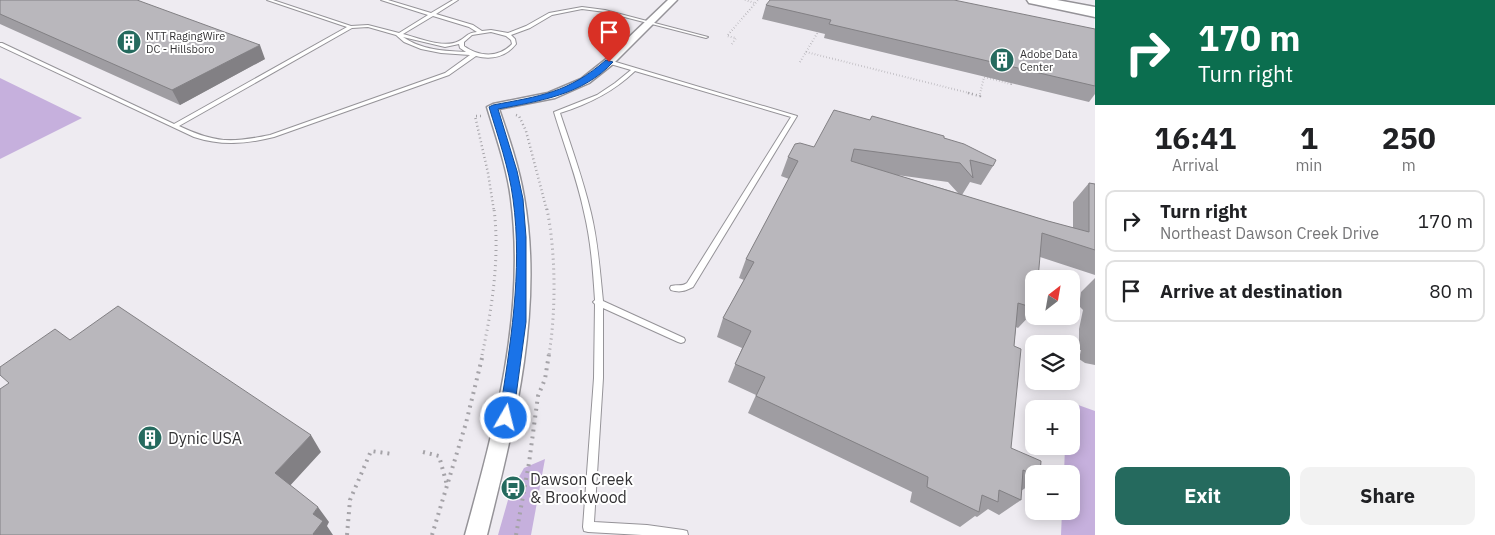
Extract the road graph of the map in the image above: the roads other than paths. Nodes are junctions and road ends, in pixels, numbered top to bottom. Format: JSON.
{"nodes":[{"id":1,"x":269,"y":0,"type":"edge"},
{"id":2,"x":383,"y":0,"type":"edge"},
{"id":3,"x":456,"y":0,"type":"edge"},
{"id":4,"x":584,"y":0,"type":"edge"},
{"id":5,"x":673,"y":0,"type":"edge"},
{"id":6,"x":1034,"y":0,"type":"edge"},
{"id":7,"x":582,"y":8,"type":"junction"},
{"id":8,"x":1095,"y":12,"type":"edge"},
{"id":9,"x":432,"y":15,"type":"junction"},
{"id":10,"x":649,"y":23,"type":"junction"},
{"id":11,"x":352,"y":26,"type":"junction"},
{"id":12,"x":480,"y":32,"type":"junction"},
{"id":13,"x":398,"y":35,"type":"junction"},
{"id":14,"x":508,"y":35,"type":"junction"},
{"id":15,"x":706,"y":37,"type":"dead end"},
{"id":16,"x":461,"y":42,"type":"junction"},
{"id":17,"x":0,"y":44,"type":"edge"},
{"id":18,"x":474,"y":55,"type":"junction"},
{"id":19,"x":609,"y":62,"type":"junction"},
{"id":20,"x":635,"y":69,"type":"junction"},
{"id":21,"x":174,"y":126,"type":"junction"},
{"id":22,"x":674,"y":288,"type":"dead end"},
{"id":23,"x":598,"y":302,"type":"junction"},
{"id":24,"x":681,"y":340,"type":"dead end"},
{"id":25,"x":476,"y":535,"type":"edge"},
{"id":26,"x":682,"y":535,"type":"edge"}],
"edges":[{"from":1,"to":11,"type":"lane"},
{"from":2,"to":9,"type":"lane"},
{"from":3,"to":9,"type":"lane"},
{"from":4,"to":7,"type":"lane"},
{"from":5,"to":10,"type":"street"},
{"from":6,"to":8,"type":"main road"},
{"from":7,"to":10,"type":"lane"},
{"from":7,"to":14,"type":"lane"},
{"from":9,"to":12,"type":"lane"},
{"from":9,"to":13,"type":"lane"},
{"from":10,"to":15,"type":"lane"},
{"from":10,"to":19,"type":"street"},
{"from":11,"to":13,"type":"lane"},
{"from":11,"to":21,"type":"lane"},
{"from":12,"to":14,"type":"lane"},
{"from":12,"to":16,"type":"lane"},
{"from":13,"to":16,"type":"lane"},
{"from":13,"to":18,"type":"lane"},
{"from":14,"to":18,"type":"lane"},
{"from":16,"to":18,"type":"lane"},
{"from":17,"to":21,"type":"lane"},
{"from":18,"to":21,"type":"lane"},
{"from":19,"to":20,"type":"lane"},
{"from":19,"to":25,"type":"street"},
{"from":20,"to":22,"type":"lane"},
{"from":20,"to":23,"type":"lane"},
{"from":23,"to":24,"type":"lane"},
{"from":23,"to":26,"type":"lane"}]}
